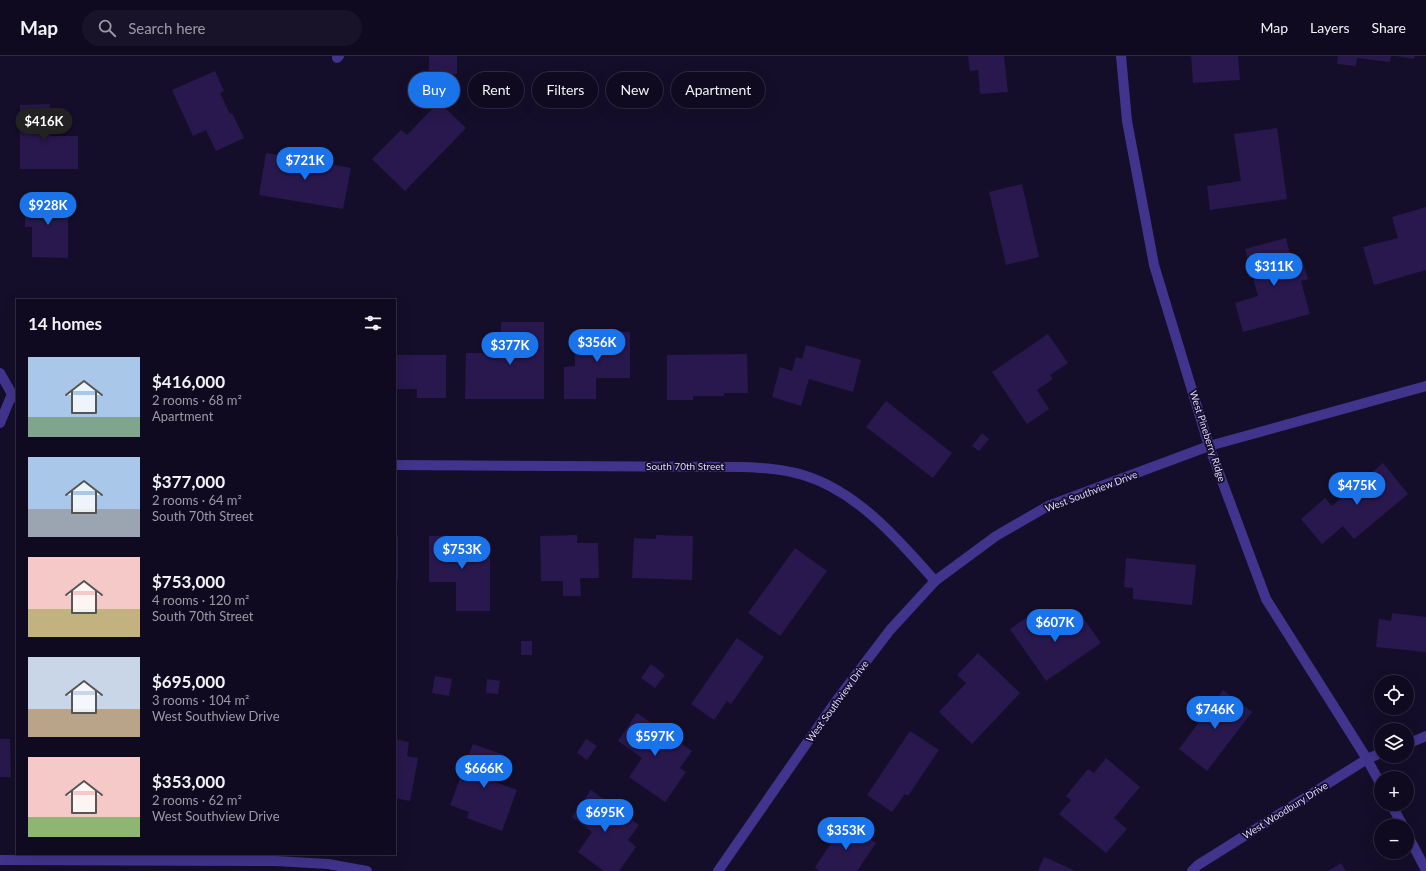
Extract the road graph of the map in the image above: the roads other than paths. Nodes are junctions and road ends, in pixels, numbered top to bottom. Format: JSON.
{"nodes":[{"id":1,"x":1121,"y":56,"type":"edge"},
{"id":2,"x":0,"y":373,"type":"edge"},
{"id":3,"x":1426,"y":386,"type":"edge"},
{"id":4,"x":0,"y":396,"type":"edge"},
{"id":5,"x":14,"y":396,"type":"edge"},
{"id":6,"x":0,"y":423,"type":"edge"},
{"id":7,"x":1209,"y":446,"type":"junction"},
{"id":8,"x":396,"y":465,"type":"edge"},
{"id":9,"x":935,"y":581,"type":"junction"},
{"id":10,"x":1426,"y":736,"type":"edge"},
{"id":11,"x":1414,"y":741,"type":"edge"},
{"id":12,"x":1374,"y":756,"type":"edge"},
{"id":13,"x":1367,"y":759,"type":"junction"},
{"id":14,"x":1374,"y":772,"type":"edge"},
{"id":15,"x":1414,"y":847,"type":"edge"},
{"id":16,"x":0,"y":860,"type":"edge"},
{"id":17,"x":1426,"y":870,"type":"edge"},
{"id":18,"x":367,"y":871,"type":"edge"},
{"id":19,"x":718,"y":871,"type":"edge"},
{"id":20,"x":1192,"y":871,"type":"edge"}],
"edges":[{"from":1,"to":7,"type":"street","name":"West Pineberry Ridge"},
{"from":2,"to":5,"type":"street"},
{"from":3,"to":7,"type":"street","name":"West Southview Drive"},
{"from":4,"to":5,"type":"street"},
{"from":5,"to":6,"type":"street"},
{"from":7,"to":9,"type":"street","name":"West Southview Drive"},
{"from":7,"to":13,"type":"street","name":"West Pineberry Ridge"},
{"from":8,"to":9,"type":"street","name":"South 70th Street"},
{"from":9,"to":19,"type":"street","name":"West Southview Drive"},
{"from":10,"to":11,"type":"street"},
{"from":12,"to":13,"type":"street","name":"West Woodbury Drive"},
{"from":13,"to":14,"type":"street","name":"West Pineberry Ridge"},
{"from":13,"to":20,"type":"street","name":"West Woodbury Drive"},
{"from":15,"to":17,"type":"street"},
{"from":16,"to":18,"type":"street"}]}
